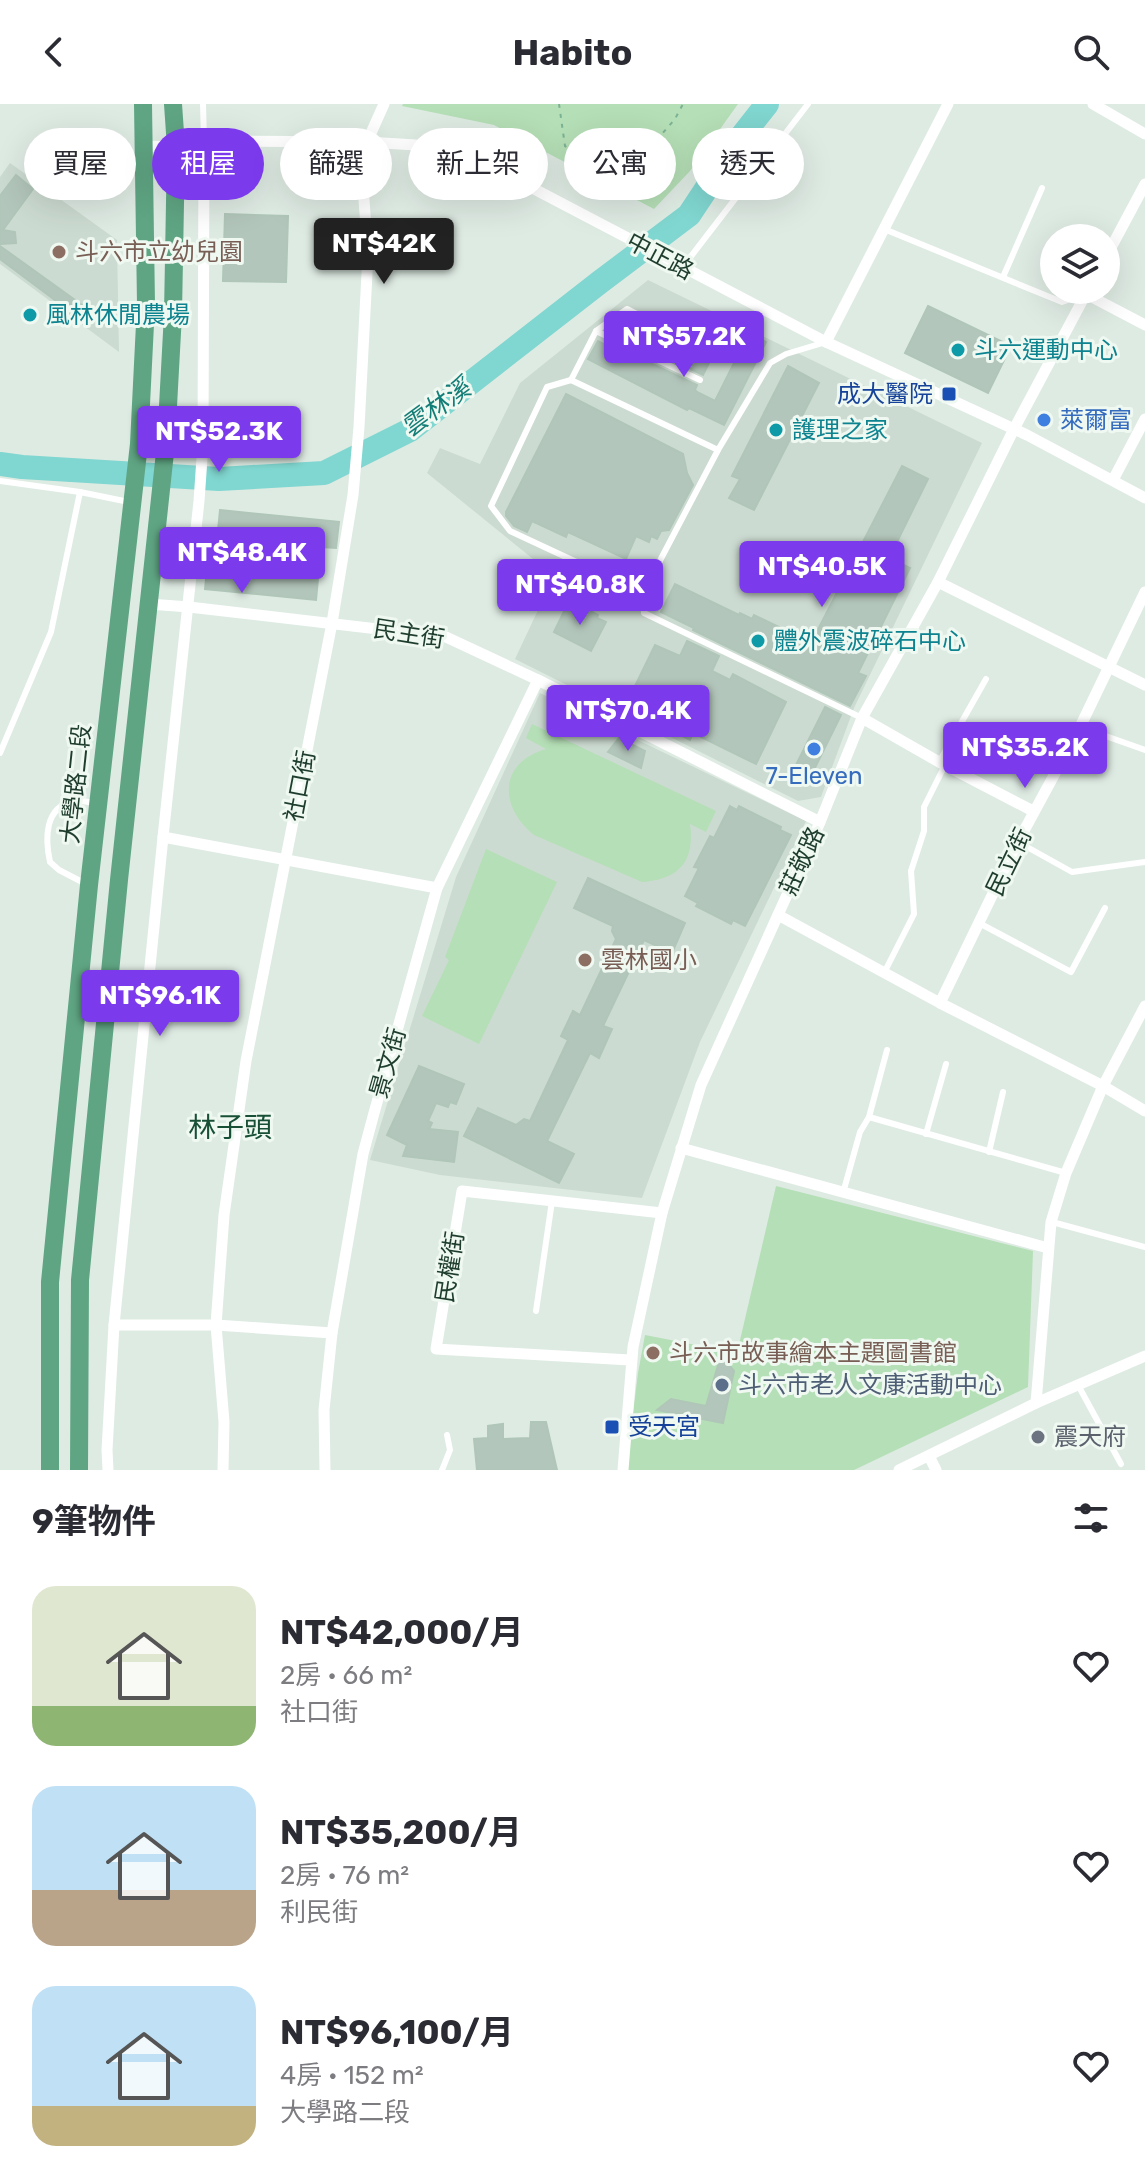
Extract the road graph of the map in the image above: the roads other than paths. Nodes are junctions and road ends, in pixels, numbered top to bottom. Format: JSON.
{"nodes":[{"id":1,"x":143,"y":104,"type":"edge"},
{"id":2,"x":173,"y":104,"type":"edge"},
{"id":3,"x":203,"y":104,"type":"edge"},
{"id":4,"x":384,"y":104,"type":"edge"},
{"id":5,"x":808,"y":104,"type":"edge"},
{"id":6,"x":948,"y":104,"type":"edge"},
{"id":7,"x":1093,"y":104,"type":"edge"},
{"id":8,"x":1114,"y":109,"type":"edge"},
{"id":9,"x":175,"y":128,"type":"edge"},
{"id":10,"x":204,"y":128,"type":"edge"},
{"id":11,"x":373,"y":128,"type":"edge"},
{"id":12,"x":1145,"y":134,"type":"edge"},
{"id":13,"x":392,"y":144,"type":"edge"},
{"id":14,"x":145,"y":146,"type":"junction"},
{"id":15,"x":152,"y":146,"type":"edge"},
{"id":16,"x":1145,"y":184,"type":"edge"},
{"id":17,"x":1042,"y":188,"type":"dead end"},
{"id":18,"x":175,"y":200,"type":"edge"},
{"id":19,"x":204,"y":200,"type":"edge"},
{"id":20,"x":364,"y":200,"type":"edge"},
{"id":21,"x":884,"y":229,"type":"junction"},
{"id":22,"x":1120,"y":231,"type":"edge"},
{"id":23,"x":682,"y":268,"type":"junction"},
{"id":24,"x":1003,"y":277,"type":"junction"},
{"id":25,"x":1040,"y":293,"type":"edge"},
{"id":26,"x":1081,"y":304,"type":"edge"},
{"id":27,"x":1108,"y":304,"type":"edge"},
{"id":28,"x":1145,"y":325,"type":"edge"},
{"id":29,"x":596,"y":331,"type":"junction"},
{"id":30,"x":672,"y":332,"type":"dead end"},
{"id":31,"x":826,"y":342,"type":"junction"},
{"id":32,"x":571,"y":380,"type":"junction"},
{"id":33,"x":700,"y":380,"type":"dead end"},
{"id":34,"x":1145,"y":419,"type":"edge"},
{"id":35,"x":1014,"y":429,"type":"junction"},
{"id":36,"x":718,"y":450,"type":"junction"},
{"id":37,"x":1113,"y":480,"type":"junction"},
{"id":38,"x":0,"y":481,"type":"edge"},
{"id":39,"x":80,"y":492,"type":"junction"},
{"id":40,"x":133,"y":498,"type":"junction"},
{"id":41,"x":1145,"y":498,"type":"edge"},
{"id":42,"x":938,"y":582,"type":"junction"},
{"id":43,"x":1145,"y":592,"type":"edge"},
{"id":44,"x":643,"y":593,"type":"junction"},
{"id":45,"x":149,"y":604,"type":"junction"},
{"id":46,"x":189,"y":607,"type":"junction"},
{"id":47,"x":332,"y":623,"type":"junction"},
{"id":48,"x":1109,"y":666,"type":"junction"},
{"id":49,"x":986,"y":679,"type":"dead end"},
{"id":50,"x":538,"y":680,"type":"junction"},
{"id":51,"x":1145,"y":685,"type":"edge"},
{"id":52,"x":862,"y":718,"type":"junction"},
{"id":53,"x":1080,"y":727,"type":"junction"},
{"id":54,"x":1145,"y":750,"type":"edge"},
{"id":55,"x":0,"y":753,"type":"edge"},
{"id":56,"x":942,"y":763,"type":"junction"},
{"id":57,"x":103,"y":764,"type":"junction"},
{"id":58,"x":132,"y":769,"type":"junction"},
{"id":59,"x":98,"y":803,"type":"junction"},
{"id":60,"x":1033,"y":811,"type":"junction"},
{"id":61,"x":820,"y":822,"type":"junction"},
{"id":62,"x":163,"y":837,"type":"junction"},
{"id":63,"x":1018,"y":842,"type":"junction"},
{"id":64,"x":285,"y":859,"type":"junction"},
{"id":65,"x":1145,"y":862,"type":"edge"},
{"id":66,"x":89,"y":885,"type":"junction"},
{"id":67,"x":437,"y":888,"type":"junction"},
{"id":68,"x":1105,"y":908,"type":"dead end"},
{"id":69,"x":778,"y":915,"type":"junction"},
{"id":70,"x":979,"y":923,"type":"junction"},
{"id":71,"x":884,"y":973,"type":"junction"},
{"id":72,"x":940,"y":1003,"type":"junction"},
{"id":73,"x":1145,"y":1006,"type":"edge"},
{"id":74,"x":887,"y":1050,"type":"dead end"},
{"id":75,"x":946,"y":1064,"type":"dead end"},
{"id":76,"x":1103,"y":1086,"type":"junction"},
{"id":77,"x":1003,"y":1092,"type":"dead end"},
{"id":78,"x":1145,"y":1111,"type":"edge"},
{"id":79,"x":869,"y":1117,"type":"junction"},
{"id":80,"x":926,"y":1134,"type":"junction"},
{"id":81,"x":681,"y":1148,"type":"junction"},
{"id":82,"x":989,"y":1152,"type":"junction"},
{"id":83,"x":1066,"y":1173,"type":"junction"},
{"id":84,"x":843,"y":1193,"type":"junction"},
{"id":85,"x":552,"y":1201,"type":"junction"},
{"id":86,"x":662,"y":1213,"type":"junction"},
{"id":87,"x":1051,"y":1222,"type":"junction"},
{"id":88,"x":1145,"y":1247,"type":"edge"},
{"id":89,"x":1048,"y":1248,"type":"junction"},
{"id":90,"x":536,"y":1311,"type":"dead end"},
{"id":91,"x":114,"y":1325,"type":"junction"},
{"id":92,"x":216,"y":1325,"type":"junction"},
{"id":93,"x":332,"y":1333,"type":"junction"},
{"id":94,"x":1145,"y":1356,"type":"edge"},
{"id":95,"x":630,"y":1360,"type":"junction"},
{"id":96,"x":1078,"y":1385,"type":"junction"},
{"id":97,"x":79,"y":1387,"type":"junction"},
{"id":98,"x":50,"y":1390,"type":"junction"},
{"id":99,"x":1036,"y":1403,"type":"junction"},
{"id":100,"x":447,"y":1435,"type":"dead end"},
{"id":101,"x":929,"y":1456,"type":"junction"},
{"id":102,"x":1121,"y":1464,"type":"dead end"},
{"id":103,"x":50,"y":1470,"type":"edge"},
{"id":104,"x":79,"y":1470,"type":"edge"},
{"id":105,"x":108,"y":1470,"type":"edge"},
{"id":106,"x":223,"y":1470,"type":"edge"},
{"id":107,"x":325,"y":1470,"type":"edge"},
{"id":108,"x":442,"y":1470,"type":"edge"},
{"id":109,"x":623,"y":1470,"type":"edge"},
{"id":110,"x":899,"y":1470,"type":"edge"},
{"id":111,"x":936,"y":1470,"type":"edge"}],
"edges":[{"from":1,"to":14,"type":"main road","name":"大學路二段"},
{"from":2,"to":9,"type":"main road"},
{"from":3,"to":10,"type":"lane"},
{"from":4,"to":11,"type":"street","name":"社口街"},
{"from":5,"to":23,"type":"lane"},
{"from":6,"to":21,"type":"street"},
{"from":7,"to":8,"type":"street"},
{"from":8,"to":12,"type":"street"},
{"from":13,"to":23,"type":"street","name":"中正路"},
{"from":14,"to":15,"type":"street","name":"中正路"},
{"from":14,"to":40,"type":"main road","name":"大學路二段"},
{"from":16,"to":22,"type":"street"},
{"from":17,"to":24,"type":"lane"},
{"from":18,"to":45,"type":"main road"},
{"from":19,"to":46,"type":"street"},
{"from":20,"to":47,"type":"street","name":"社口街"},
{"from":21,"to":24,"type":"lane"},
{"from":21,"to":31,"type":"street"},
{"from":23,"to":31,"type":"street","name":"中正路"},
{"from":24,"to":25,"type":"lane"},
{"from":26,"to":35,"type":"street","name":"莊敬路"},
{"from":27,"to":28,"type":"street"},
{"from":29,"to":30,"type":"lane"},
{"from":29,"to":32,"type":"lane"},
{"from":29,"to":33,"type":"lane"},
{"from":31,"to":35,"type":"street","name":"中正路"},
{"from":31,"to":36,"type":"lane"},
{"from":32,"to":36,"type":"lane"},
{"from":32,"to":44,"type":"lane"},
{"from":34,"to":37,"type":"street"},
{"from":35,"to":37,"type":"street","name":"中正路"},
{"from":35,"to":42,"type":"street","name":"莊敬路"},
{"from":36,"to":44,"type":"lane"},
{"from":37,"to":41,"type":"street","name":"中正路"},
{"from":38,"to":39,"type":"lane"},
{"from":39,"to":40,"type":"lane"},
{"from":39,"to":55,"type":"lane"},
{"from":40,"to":57,"type":"main road","name":"大學路二段"},
{"from":42,"to":48,"type":"street"},
{"from":42,"to":52,"type":"street","name":"莊敬路"},
{"from":43,"to":48,"type":"street","name":"民立街"},
{"from":44,"to":52,"type":"lane"},
{"from":45,"to":46,"type":"street","name":"民主街"},
{"from":45,"to":58,"type":"main road"},
{"from":46,"to":47,"type":"street","name":"民主街"},
{"from":46,"to":62,"type":"street"},
{"from":47,"to":50,"type":"street","name":"民主街"},
{"from":47,"to":64,"type":"street","name":"社口街"},
{"from":48,"to":51,"type":"street"},
{"from":48,"to":53,"type":"street","name":"民立街"},
{"from":49,"to":56,"type":"lane"},
{"from":50,"to":61,"type":"street","name":"民主街"},
{"from":50,"to":67,"type":"street","name":"景文街"},
{"from":52,"to":56,"type":"street"},
{"from":52,"to":61,"type":"street","name":"莊敬路"},
{"from":53,"to":54,"type":"lane"},
{"from":53,"to":60,"type":"street","name":"民立街"},
{"from":56,"to":60,"type":"street"},
{"from":56,"to":71,"type":"lane"},
{"from":57,"to":58,"type":"main road"},
{"from":57,"to":59,"type":"main road","name":"大學路二段"},
{"from":58,"to":97,"type":"main road"},
{"from":59,"to":66,"type":"main road","name":"大學路二段"},
{"from":59,"to":66,"type":"lane"},
{"from":60,"to":63,"type":"street","name":"民立街"},
{"from":61,"to":69,"type":"street","name":"莊敬路"},
{"from":62,"to":64,"type":"street"},
{"from":62,"to":91,"type":"street"},
{"from":63,"to":65,"type":"lane"},
{"from":63,"to":70,"type":"street","name":"民立街"},
{"from":64,"to":67,"type":"street"},
{"from":64,"to":92,"type":"street","name":"社口街"},
{"from":66,"to":98,"type":"main road","name":"大學路二段"},
{"from":67,"to":93,"type":"street","name":"景文街"},
{"from":68,"to":70,"type":"lane"},
{"from":69,"to":71,"type":"street"},
{"from":69,"to":81,"type":"street","name":"莊敬路"},
{"from":70,"to":72,"type":"street","name":"民立街"},
{"from":71,"to":72,"type":"street"},
{"from":72,"to":76,"type":"street"},
{"from":73,"to":76,"type":"street"},
{"from":74,"to":79,"type":"lane"},
{"from":75,"to":80,"type":"lane"},
{"from":76,"to":78,"type":"street"},
{"from":76,"to":83,"type":"street"},
{"from":77,"to":82,"type":"lane"},
{"from":79,"to":80,"type":"lane"},
{"from":79,"to":84,"type":"lane"},
{"from":80,"to":82,"type":"lane"},
{"from":81,"to":84,"type":"street"},
{"from":81,"to":86,"type":"street","name":"莊敬路"},
{"from":82,"to":83,"type":"lane"},
{"from":83,"to":87,"type":"street"},
{"from":84,"to":89,"type":"street"},
{"from":85,"to":86,"type":"street","name":"民權街"},
{"from":85,"to":90,"type":"lane"},
{"from":85,"to":95,"type":"street","name":"民權街"},
{"from":86,"to":95,"type":"street","name":"莊敬路"},
{"from":87,"to":88,"type":"lane"},
{"from":87,"to":89,"type":"street"},
{"from":89,"to":99,"type":"street"},
{"from":91,"to":92,"type":"street"},
{"from":91,"to":105,"type":"street"},
{"from":92,"to":93,"type":"street"},
{"from":92,"to":106,"type":"street","name":"社口街"},
{"from":93,"to":107,"type":"street","name":"景文街"},
{"from":94,"to":96,"type":"street"},
{"from":95,"to":109,"type":"street","name":"莊敬路"},
{"from":96,"to":99,"type":"street"},
{"from":96,"to":102,"type":"lane"},
{"from":97,"to":98,"type":"main road"},
{"from":97,"to":104,"type":"main road"},
{"from":98,"to":103,"type":"main road","name":"大學路二段"},
{"from":99,"to":101,"type":"street"},
{"from":100,"to":108,"type":"lane"},
{"from":101,"to":110,"type":"street"},
{"from":101,"to":111,"type":"street"}]}
